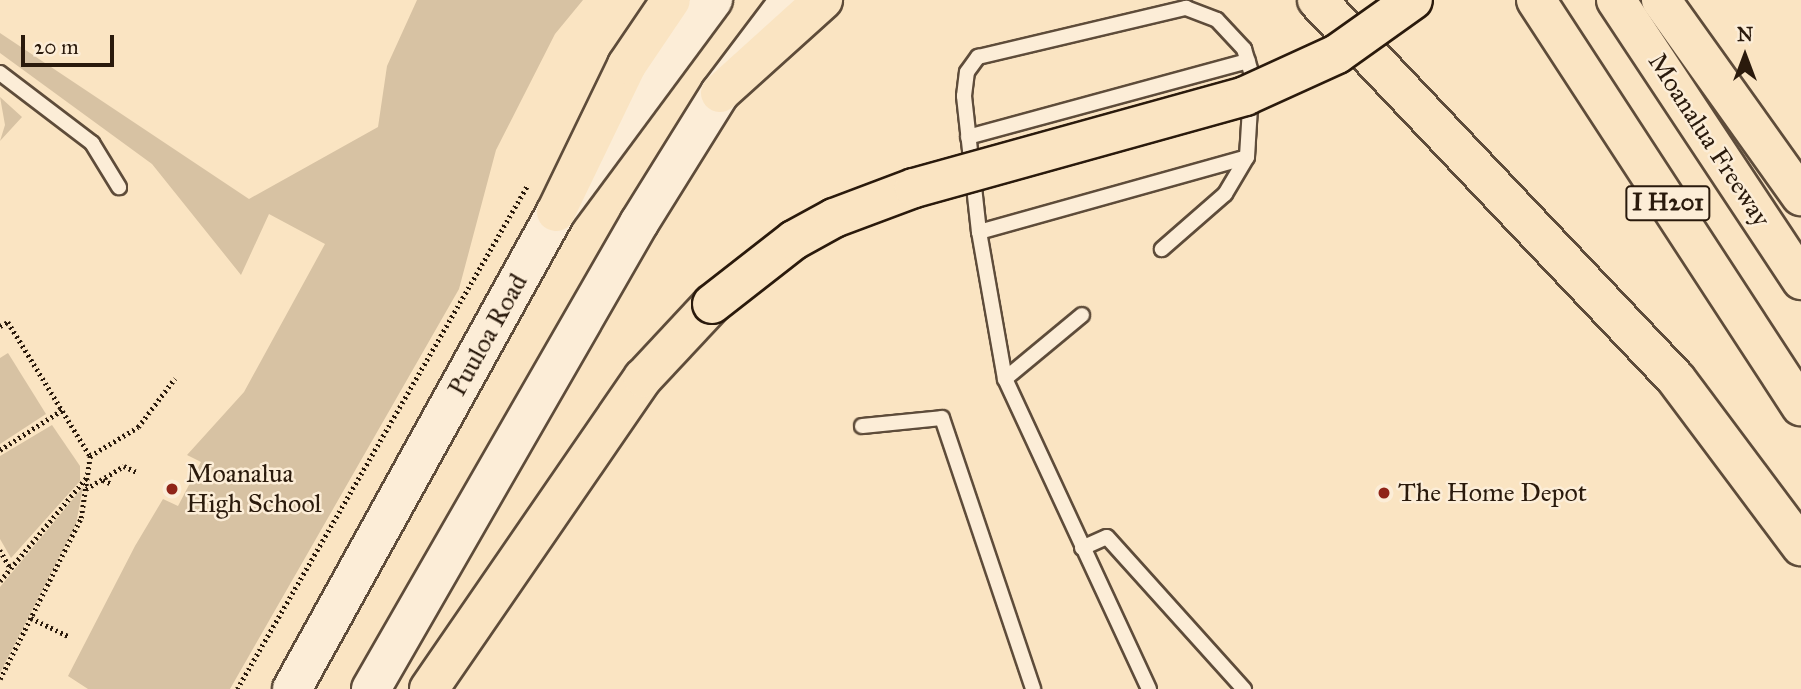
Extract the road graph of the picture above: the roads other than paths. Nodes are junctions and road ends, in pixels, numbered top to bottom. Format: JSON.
{"nodes":[{"id":1,"x":671,"y":0,"type":"edge"},
{"id":2,"x":713,"y":0,"type":"edge"},
{"id":3,"x":790,"y":0,"type":"edge"},
{"id":4,"x":823,"y":0,"type":"edge"},
{"id":5,"x":1317,"y":0,"type":"edge"},
{"id":6,"x":1413,"y":0,"type":"edge"},
{"id":7,"x":1536,"y":0,"type":"edge"},
{"id":8,"x":1616,"y":0,"type":"edge"},
{"id":9,"x":1661,"y":0,"type":"edge"},
{"id":10,"x":1248,"y":61,"type":"junction"},
{"id":11,"x":0,"y":73,"type":"edge"},
{"id":12,"x":720,"y":93,"type":"junction"},
{"id":13,"x":968,"y":137,"type":"junction"},
{"id":14,"x":1247,"y":157,"type":"junction"},
{"id":15,"x":119,"y":187,"type":"dead end"},
{"id":16,"x":1801,"y":196,"type":"edge"},
{"id":17,"x":556,"y":212,"type":"junction"},
{"id":18,"x":979,"y":232,"type":"junction"},
{"id":19,"x":1161,"y":249,"type":"dead end"},
{"id":20,"x":1801,"y":280,"type":"edge"},
{"id":21,"x":1082,"y":315,"type":"dead end"},
{"id":22,"x":1004,"y":379,"type":"junction"},
{"id":23,"x":1801,"y":406,"type":"edge"},
{"id":24,"x":862,"y":426,"type":"dead end"},
{"id":25,"x":1801,"y":546,"type":"edge"},
{"id":26,"x":1082,"y":548,"type":"junction"},
{"id":27,"x":292,"y":689,"type":"edge"},
{"id":28,"x":371,"y":689,"type":"edge"},
{"id":29,"x":429,"y":689,"type":"edge"},
{"id":30,"x":1033,"y":689,"type":"edge"},
{"id":31,"x":1149,"y":689,"type":"edge"},
{"id":32,"x":1244,"y":689,"type":"edge"}],
"edges":[{"from":1,"to":17,"type":"highway"},
{"from":2,"to":17,"type":"main road","name":"Puuloa Road"},
{"from":3,"to":12,"type":"main road"},
{"from":4,"to":12,"type":"highway"},
{"from":5,"to":25,"type":"highway"},
{"from":6,"to":29,"type":"highway","bridge":true},
{"from":7,"to":23,"type":"highway","number":"I H201"},
{"from":8,"to":20,"type":"highway","name":"Moanalua Freeway","number":"I H201"},
{"from":9,"to":16,"type":"highway"},
{"from":10,"to":13,"type":"lane"},
{"from":10,"to":13,"type":"lane"},
{"from":10,"to":14,"type":"lane"},
{"from":11,"to":15,"type":"lane"},
{"from":12,"to":28,"type":"main road"},
{"from":13,"to":18,"type":"lane"},
{"from":14,"to":18,"type":"lane"},
{"from":14,"to":19,"type":"lane"},
{"from":17,"to":27,"type":"main road","name":"Puuloa Road"},
{"from":18,"to":22,"type":"lane"},
{"from":21,"to":22,"type":"lane"},
{"from":22,"to":26,"type":"lane"},
{"from":24,"to":30,"type":"lane"},
{"from":26,"to":31,"type":"lane"},
{"from":26,"to":32,"type":"lane"}]}
